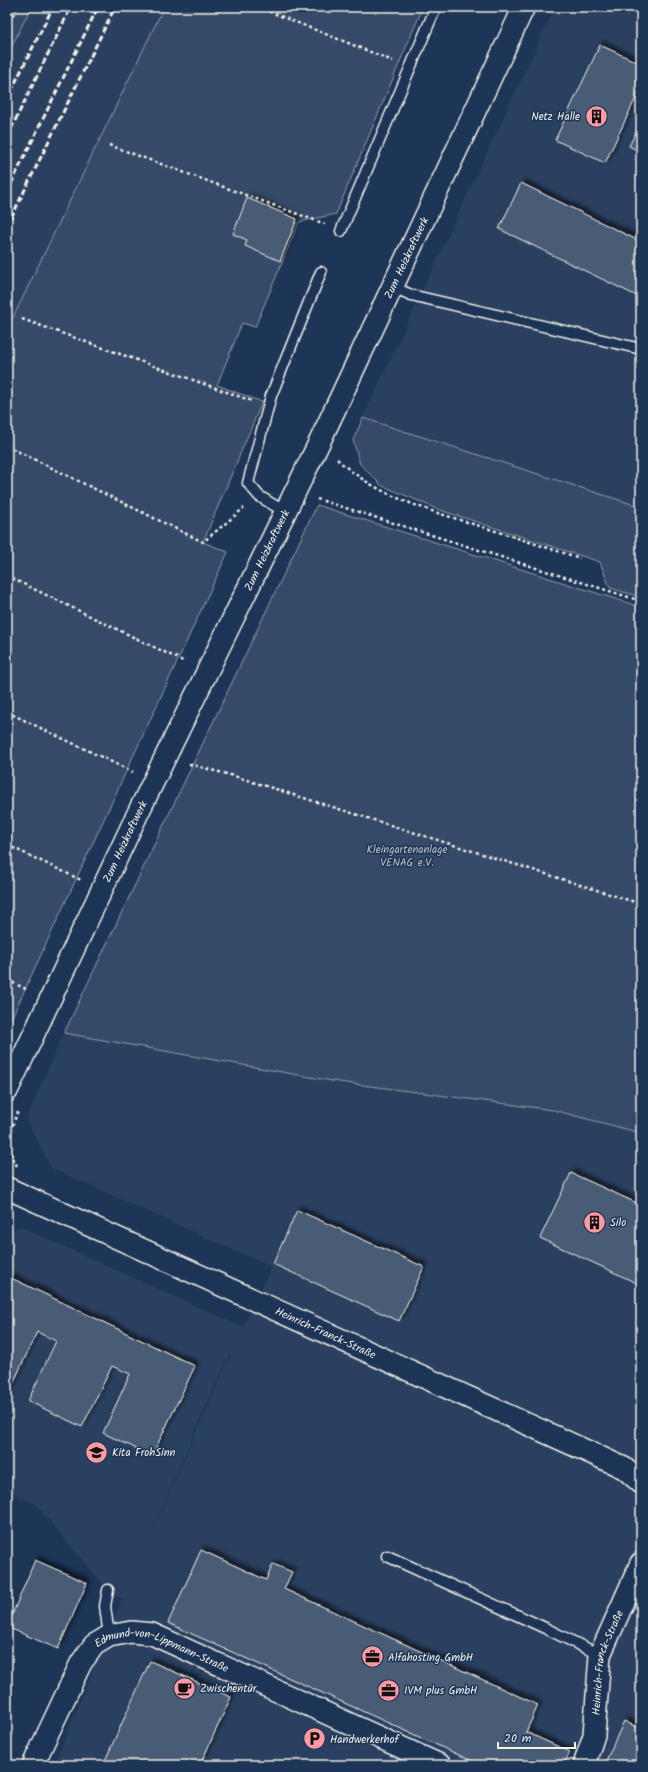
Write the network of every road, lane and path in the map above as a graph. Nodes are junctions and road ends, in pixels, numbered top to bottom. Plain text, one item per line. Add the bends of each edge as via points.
1 (17, 7) edge
2 (258, 7) edge
3 (436, 7) edge
4 (524, 7) edge
5 (7, 26) edge
6 (410, 68) junction
7 (109, 146) dead end
8 (341, 231) joint
9 (321, 272) dead end
10 (391, 286) junction
11 (22, 319) dead end
12 (641, 349) edge
13 (268, 407) junction
14 (319, 443) junction
15 (7, 446) edge
16 (258, 496) junction
17 (312, 504) dead end
18 (285, 512) junction
19 (580, 558) dead end
20 (7, 576) edge
21 (641, 602) edge
22 (189, 664) dead end
23 (7, 712) edge
24 (167, 754) junction
25 (137, 774) dead end
26 (7, 845) edge
27 (86, 882) dead end
28 (641, 904) edge
29 (7, 980) edge
30 (34, 993) dead end
31 (7, 1091) edge
32 (18, 1110) dead end
33 (14, 1180) edge
34 (641, 1483) edge
35 (387, 1556) dead end
36 (641, 1562) edge
37 (108, 1590) dead end
38 (109, 1636) junction
39 (600, 1655) junction
40 (34, 1765) edge
41 (440, 1765) edge
42 (584, 1765) edge

1 - 5 path
2 - 6 path
3 - 6 lane
4 - 10 street, Zum Heizkraftwerk
6 - 8 lane
7 - 8 path
9 - 13 lane
10 - 12 lane via 411,294
10 - 14 street, Zum Heizkraftwerk
11 - 13 path
13 - 16 lane via 248,483
14 - 18 street, Zum Heizkraftwerk
14 - 19 path via 351,473 405,502
15 - 16 path via 203,542
16 - 18 lane
17 - 21 path via 315,498
18 - 24 street, Zum Heizkraftwerk
20 - 22 path
23 - 25 path
24 - 28 path via 192,765
24 - 31 street, Zum Heizkraftwerk
26 - 27 path
29 - 30 path
32 - 33 path via 11,1131 10,1146
33 - 34 street, Heinrich-Franck-Straße via 624,1468
35 - 39 lane
36 - 39 street, Heinrich-Franck-Straße
37 - 38 lane via 105,1606
38 - 40 street, Edmund-von-Lippmann-Straße via 94,1645 81,1663
38 - 41 street, Edmund-von-Lippmann-Straße via 131,1632 152,1634
39 - 42 street, Heinrich-Franck-Straße via 594,1735

